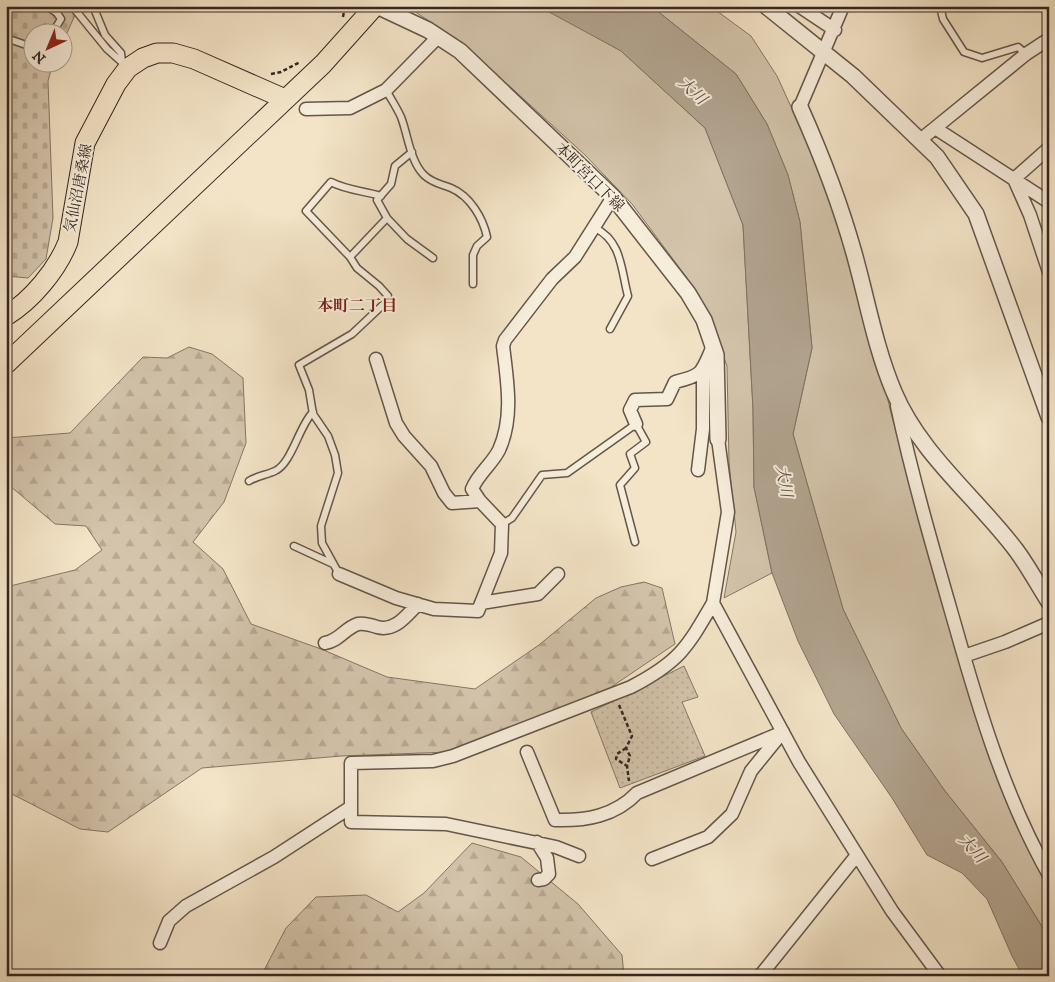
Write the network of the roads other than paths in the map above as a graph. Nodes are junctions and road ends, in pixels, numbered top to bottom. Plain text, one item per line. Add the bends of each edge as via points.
1 (72, 6) edge
2 (93, 6) edge
3 (376, 6) edge
4 (766, 6) edge
5 (799, 6) edge
6 (843, 6) edge
7 (940, 6) edge
8 (50, 7) edge
9 (59, 22) edge
10 (834, 30) junction
11 (438, 37) junction
12 (6, 38) edge
13 (1049, 39) edge
14 (22, 44) edge
15 (825, 52) junction
16 (1026, 54) junction
17 (125, 65) junction
18 (386, 90) junction
19 (285, 98) junction
20 (800, 107) joint
21 (306, 109) dead end
22 (934, 128) junction
23 (920, 140) junction
24 (1049, 148) edge
25 (412, 152) junction
26 (1014, 179) junction
27 (382, 196) junction
28 (613, 197) junction
29 (1049, 202) edge
30 (387, 218) junction
31 (595, 228) junction
32 (350, 257) junction
33 (433, 258) dead end
34 (1049, 272) edge
35 (473, 284) dead end
36 (6, 316) edge
37 (610, 329) dead end
38 (713, 346) junction
39 (376, 359) dead end
40 (6, 364) edge
41 (703, 370) junction
42 (894, 392) junction
43 (313, 412) junction
44 (1049, 417) edge
45 (636, 424) junction
46 (718, 440) joint
47 (698, 470) dead end
48 (249, 481) dead end
49 (480, 501) junction
50 (502, 524) junction
51 (635, 542) dead end
52 (294, 546) dead end
53 (336, 569) junction
54 (558, 574) dead end
55 (713, 602) junction
56 (1049, 602) edge
57 (481, 603) junction
58 (418, 604) junction
59 (1049, 623) edge
60 (325, 643) dead end
61 (964, 656) junction
62 (783, 732) junction
63 (527, 752) dead end
64 (351, 807) junction
65 (537, 842) junction
66 (857, 855) junction
67 (579, 856) dead end
68 (652, 859) dead end
69 (1048, 874) edge
70 (538, 880) dead end
71 (160, 942) dead end
72 (760, 976) edge
73 (940, 976) edge

1 - 17 lane via 107,49
2 - 17 lane via 104,35 122,53
3 - 11 street, 本町宮口下線
3 - 19 main road via 348,38
4 - 15 street
5 - 10 street
6 - 10 street
7 - 16 lane via 943,19 964,52 982,58 1018,47
8 - 9 lane via 61,19
10 - 15 street
11 - 18 street
11 - 28 street, 本町宮口下線 via 460,51
12 - 14 lane
13 - 16 street
15 - 20 street
15 - 23 street
16 - 22 street
17 - 19 main road, 気仙沼唐桑線 via 157,53 173,53 194,58
17 - 36 main road, 気仙沼唐桑線 via 85,143 68,242 63,253 34,292
18 - 21 street via 350,108
18 - 25 lane via 400,116
19 - 40 main road
20 - 42 street via 823,158 845,223
22 - 23 street
22 - 26 street
23 - 44 street via 937,157 976,214
24 - 26 street
25 - 27 lane via 395,166 391,184
25 - 35 lane via 425,176 464,197 476,209 484,225 487,237 473,255
26 - 29 street
26 - 34 street
27 - 30 lane via 377,200
27 - 32 lane via 343,188 331,182 306,210
28 - 31 street
28 - 38 street, 本町宮口下線 via 688,293 704,320
30 - 32 lane
30 - 33 lane via 407,239
31 - 37 lane via 611,238 616,246 628,296
31 - 49 street via 575,257 552,279 504,340 510,400 498,451 472,489
32 - 43 lane via 357,268 388,296 387,301 352,334 299,365
38 - 41 street
38 - 46 street, 本町宮口下線 via 716,355
39 - 49 street via 396,423 431,466 444,493 452,503
41 - 45 street via 697,376 675,382 667,399 635,400 630,410
41 - 47 street via 703,429
42 - 56 street via 915,430 952,479 1016,550
42 - 61 street via 915,488
43 - 48 lane via 276,471
43 - 53 lane via 328,436 338,473 321,526 322,543
45 - 50 lane via 566,473 542,475 512,518
45 - 51 lane via 646,442 630,454 635,468 620,485
46 - 55 street via 728,512
49 - 50 street
50 - 57 street via 501,553
52 - 53 lane
53 - 58 street
54 - 57 street via 538,594
55 - 62 street
55 - 64 street via 692,641 677,658 656,674 614,694 453,756 433,761 351,763
57 - 58 street via 478,611 434,609
58 - 60 street via 395,626 384,629 360,623
59 - 61 street
61 - 69 street via 980,712 1028,839
62 - 63 street via 637,793 624,806 583,821 555,820
62 - 66 street
62 - 68 street via 751,771 732,814 708,837
64 - 65 street via 351,822 446,824
64 - 71 street via 274,857 186,906 169,921
65 - 67 street
65 - 70 street via 550,865 549,874
66 - 72 street
66 - 73 street via 892,911

